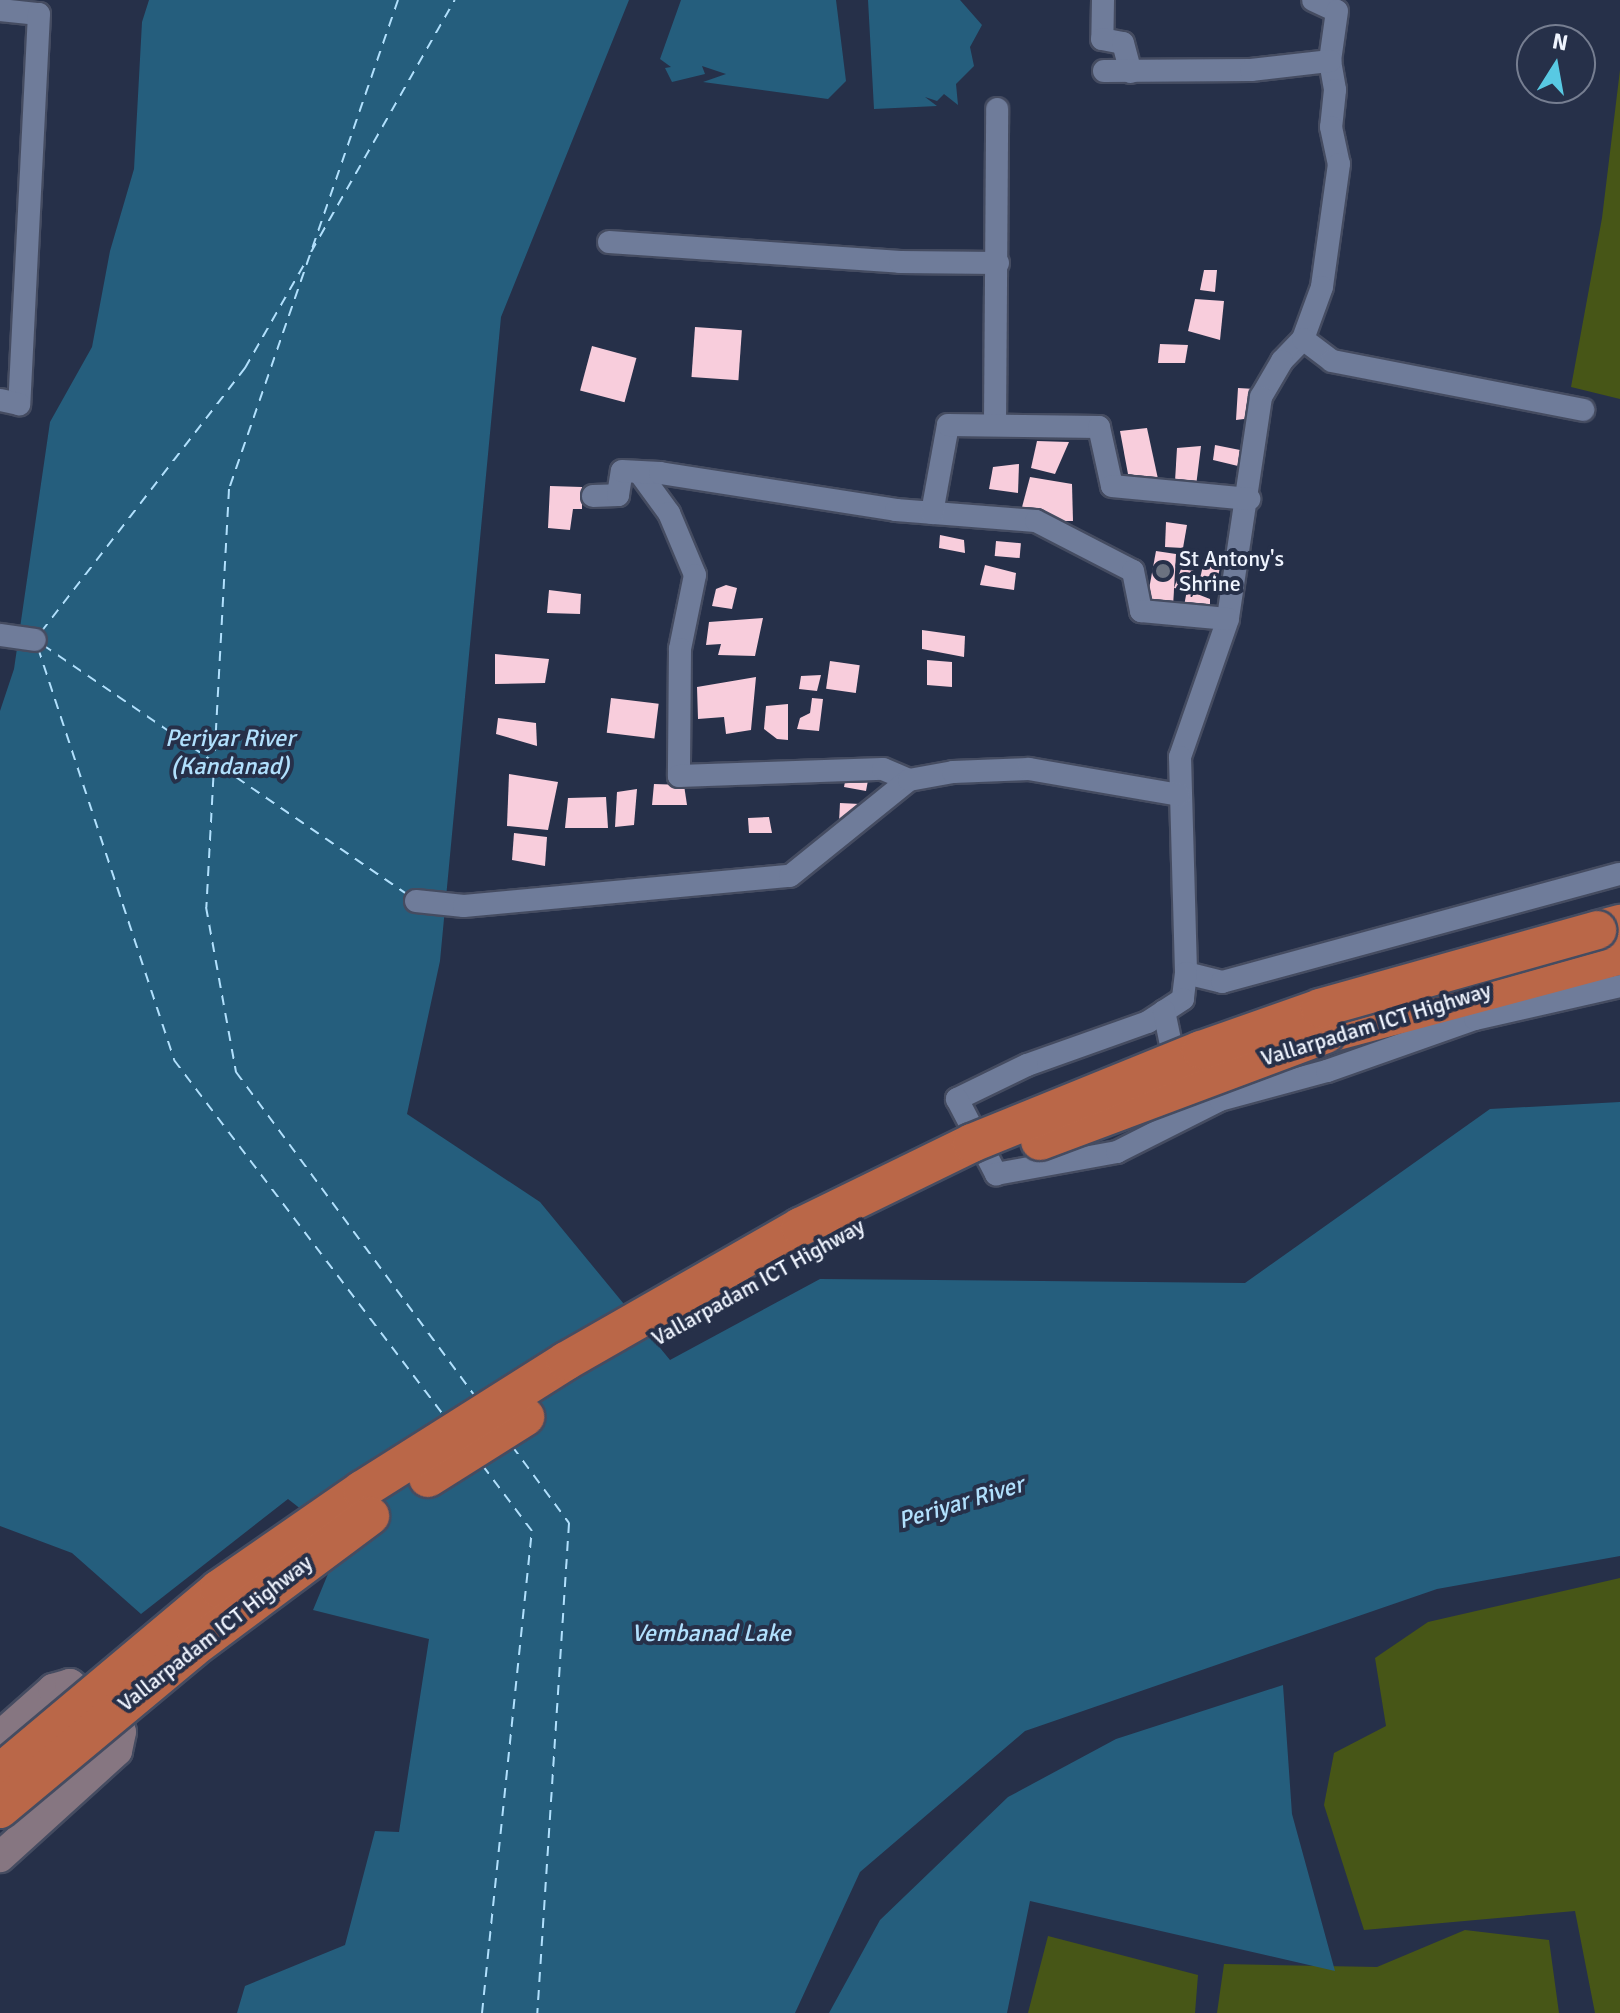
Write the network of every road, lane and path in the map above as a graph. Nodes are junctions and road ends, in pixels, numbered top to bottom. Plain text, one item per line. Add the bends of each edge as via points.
1 (1103, 0) edge
2 (1313, 0) edge
3 (0, 10) edge
4 (1330, 61) junction
5 (1104, 71) dead end
6 (1131, 72) junction
7 (997, 109) dead end
8 (609, 242) dead end
9 (998, 263) junction
10 (1303, 339) junction
11 (0, 400) edge
12 (1583, 410) dead end
13 (995, 425) junction
14 (639, 472) junction
15 (593, 496) dead end
16 (1249, 499) junction
17 (932, 513) junction
18 (1228, 619) junction
19 (0, 635) edge
20 (35, 640) dead end
21 (909, 780) junction
22 (1179, 795) junction
23 (1620, 874) edge
24 (416, 901) dead end
25 (1620, 924) edge
26 (1620, 955) edge
27 (1186, 973) junction
28 (1620, 986) edge
29 (1164, 1011) junction
30 (1186, 1117) junction
31 (0, 1736) edge
32 (0, 1773) edge
33 (0, 1809) edge
34 (0, 1857) edge

1 - 6 street via 1102,39 1123,43
2 - 4 street via 1337,11
3 - 11 street via 39,14 19,404
4 - 6 street via 1251,70
4 - 10 street via 1335,90 1331,127 1339,164 1322,287
5 - 6 street
7 - 9 street
8 - 9 street via 900,262
9 - 13 street
10 - 12 street via 1332,361
10 - 16 street via 1261,397
13 - 16 street via 1099,427 1112,486
13 - 17 street via 948,425
14 - 15 street via 622,471 618,495
14 - 17 street
14 - 21 street via 669,513 695,575 680,649 679,776 883,769
16 - 18 street
17 - 18 street via 1036,521 1133,571 1141,611
18 - 22 street via 1180,757
19 - 20 street
21 - 22 street via 1029,769
21 - 24 street via 790,876 464,906
22 - 27 street
23 - 27 street via 1222,982
25 - 32 highway, Vallarpadam ICT Highway, bridge via 1320,1008 1201,1050 972,1143 800,1227 566,1361 362,1490 219,1589
26 - 33 highway, Vallarpadam ICT Highway, bridge via 1326,1034 1054,1135 896,1205 578,1384 386,1505 204,1639
27 - 29 street via 1183,999
28 - 30 street via 1475,1019 1327,1071 1220,1100
29 - 30 street
29 - 30 street via 957,1099 996,1174 1117,1152
31 - 34 street via 53,1689 70,1684 109,1714 121,1732 117,1751

